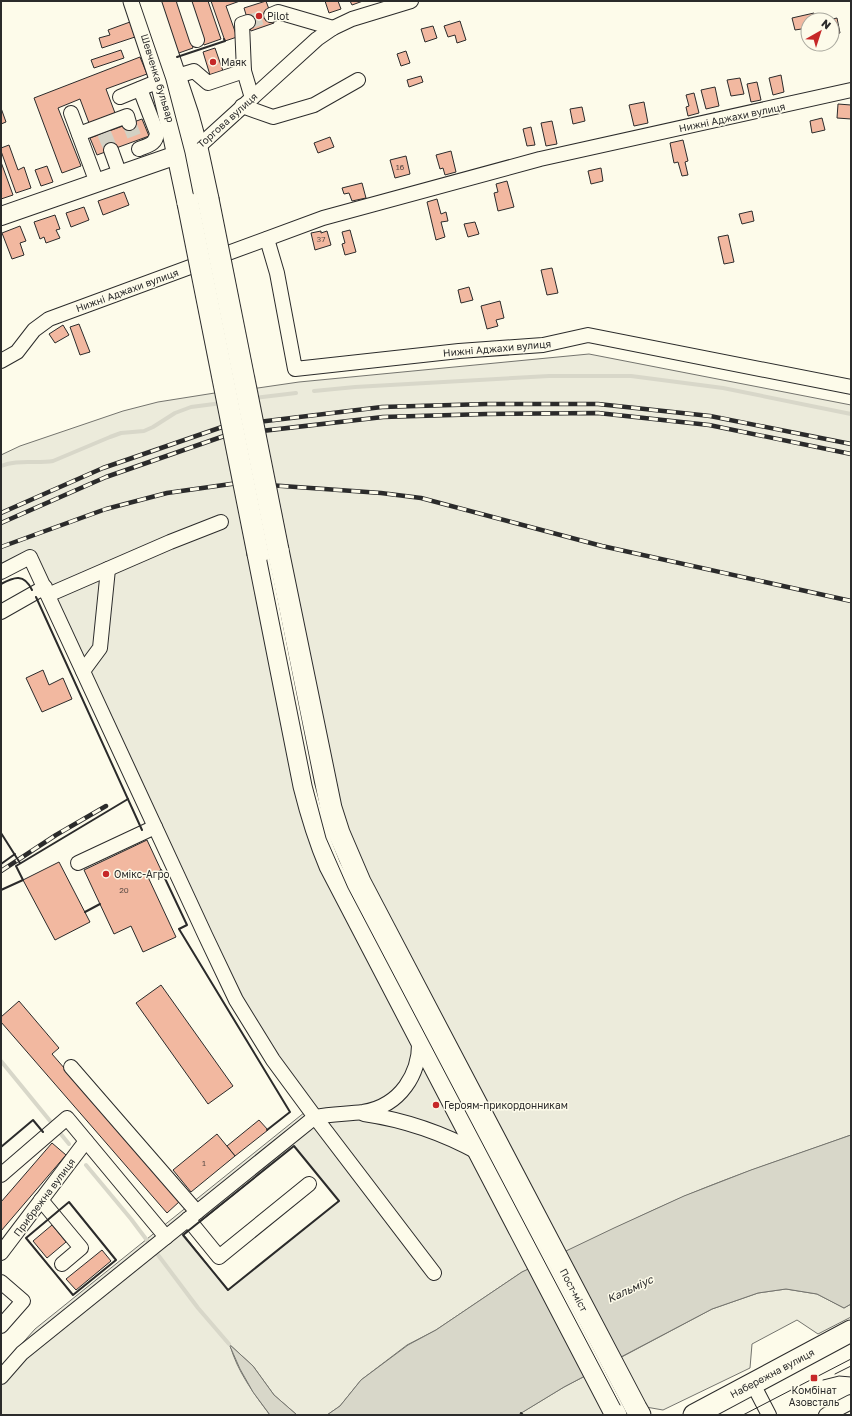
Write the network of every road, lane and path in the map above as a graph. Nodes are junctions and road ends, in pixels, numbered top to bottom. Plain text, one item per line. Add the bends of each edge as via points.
1 (134, 1) edge
2 (150, 1) edge
3 (184, 1) edge
4 (411, 1) edge
5 (271, 15) tunnel mouth
6 (248, 22) dead end
7 (333, 28) junction
8 (197, 40) dead end
9 (244, 72) junction
10 (180, 73) junction
11 (358, 80) dead end
12 (140, 90) junction
13 (851, 90) edge
14 (120, 97) dead end
15 (247, 102) junction
16 (71, 114) dead end
17 (129, 123) dead end
18 (79, 134) junction
19 (197, 148) junction
20 (111, 150) tunnel mouth
21 (178, 155) junction
22 (146, 166) junction
23 (120, 175) junction
24 (97, 183) junction
25 (1, 216) edge
26 (267, 240) junction
27 (1, 361) edge
28 (851, 387) edge
29 (221, 522) dead end
30 (108, 569) junction
31 (1, 572) edge
32 (46, 591) junction
33 (1, 612) edge
34 (83, 670) junction
35 (155, 827) junction
36 (78, 863) dead end
37 (419, 1038) junction
38 (71, 1067) dead end
39 (353, 1112) junction
40 (314, 1117) junction
41 (86, 1141) junction
42 (479, 1153) junction
43 (1, 1174) edge
44 (309, 1184) dead end
45 (508, 1185) junction
46 (41, 1200) junction
47 (193, 1215) junction
48 (163, 1239) junction
49 (1, 1253) edge
50 (62, 1264) dead end
51 (434, 1273) dead end
52 (1, 1282) edge
53 (1, 1326) edge
54 (851, 1332) edge
55 (1, 1377) edge
56 (753, 1384) junction
57 (851, 1402) edge
58 (636, 1407) edge
59 (615, 1412) edge
60 (694, 1415) edge
61 (769, 1415) edge
62 (826, 1415) edge

1 - 10 highway, Шевченка бульвар
2 - 10 highway, Шевченка бульвар
3 - 8 street
4 - 7 street, Торгова вулиця via 352,19
5 - 7 street via 278,12
6 - 9 street via 242,24
7 - 15 street, Торгова вулиця via 317,39
9 - 10 street via 208,83
9 - 15 street
10 - 12 street
10 - 19 highway, Шевченка бульвар
10 - 21 highway, Шевченка бульвар
11 - 15 street via 314,105 273,117
12 - 14 street
12 - 22 street via 157,133 152,144 138,145
13 - 26 street, Нижні Аджахи вулиця via 540,159 323,218
15 - 19 street, Торгова вулиця
16 - 18 street
17 - 18 street via 127,116 103,129
18 - 24 street
19 - 21 main road, Торгова вулиця
19 - 45 highway, Шевченка бульвар, bridge via 331,808 357,876
20 - 23 street
21 - 22 main road, Торгова вулиця
21 - 37 highway, Шевченка бульвар, bridge via 311,813 330,866
22 - 23 main road, Торгова вулиця
23 - 24 main road, Торгова вулиця
24 - 25 main road, Торгова вулиця
26 - 27 street, Нижні Аджахи вулиця via 49,319 34,330 17,352
26 - 28 street, Нижні Аджахи вулиця via 278,273 295,369 459,351 543,345 588,334
29 - 30 street
30 - 32 street
30 - 34 street via 100,648
31 - 32 street via 30,557
32 - 33 street
32 - 34 street
34 - 35 street
35 - 36 street
35 - 40 street via 236,1000 273,1060
37 - 39 street via 416,1068 403,1090 383,1106 364,1112
37 - 42 highway, Шевченка бульвар
38 - 47 street
39 - 40 street
39 - 42 street via 421,1127
40 - 47 street
40 - 51 street
41 - 43 street via 67,1118
41 - 46 street, Прибрежна вулиця
41 - 48 street
42 - 45 highway, Шевченка бульвар
44 - 47 street via 219,1257
45 - 58 highway, Пост-міст
45 - 59 highway, Пост-міст
46 - 49 street, Прибрежна вулиця
46 - 50 street via 81,1248
47 - 48 street
48 - 55 street via 22,1353
52 - 53 street via 23,1301
54 - 56 highway, Набережна вулиця
56 - 60 highway, Набережна вулиця
56 - 61 street
57 - 62 street

